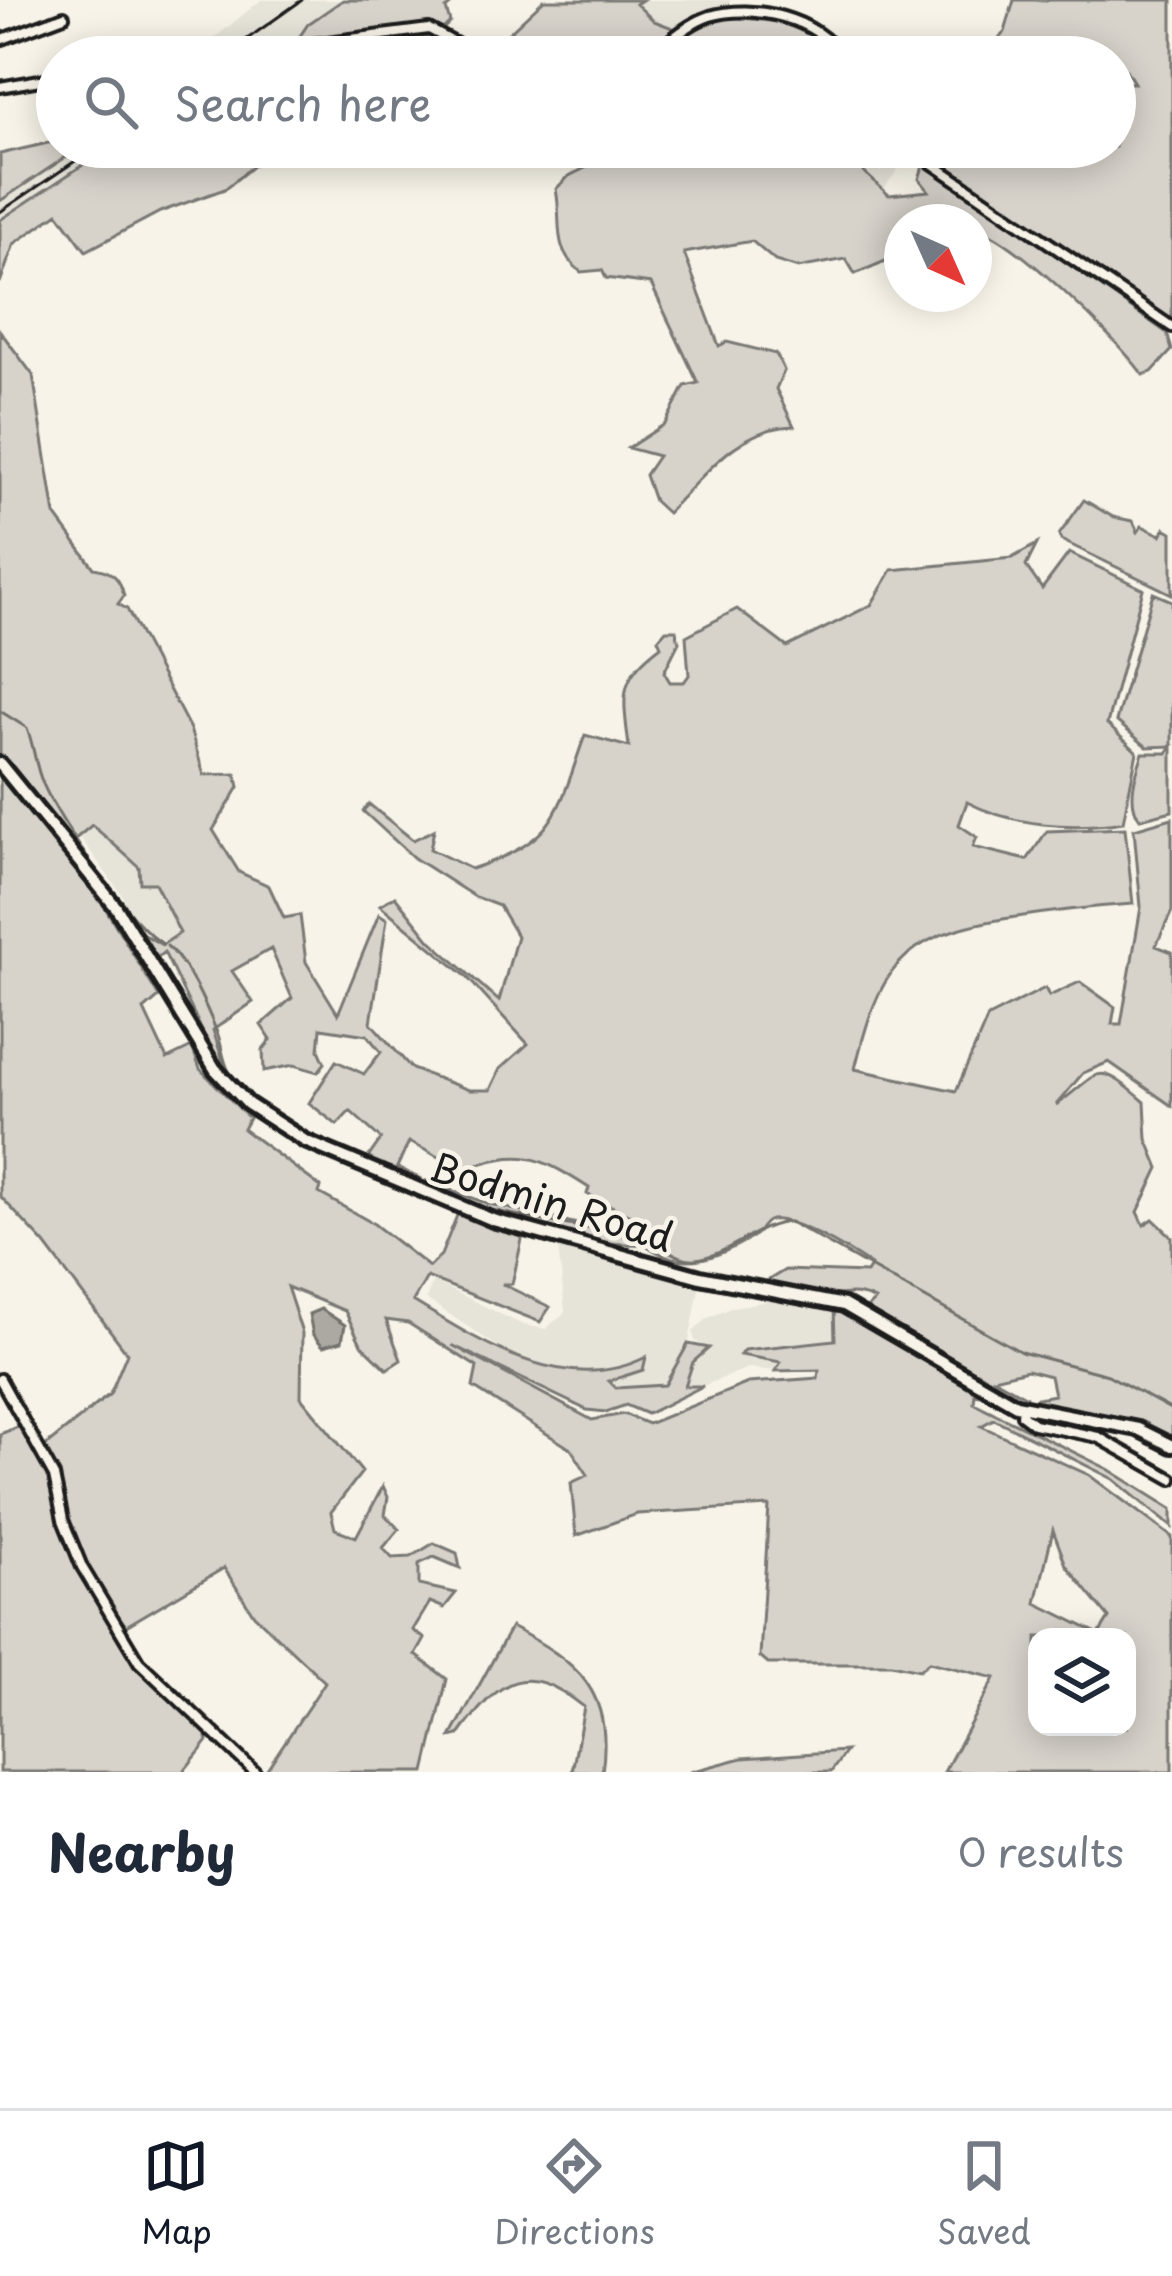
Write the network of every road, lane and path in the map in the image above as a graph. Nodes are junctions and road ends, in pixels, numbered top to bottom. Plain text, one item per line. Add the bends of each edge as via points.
1 (64, 16) dead end
2 (370, 36) edge
3 (444, 36) edge
4 (674, 36) edge
5 (820, 36) edge
6 (0, 40) edge
7 (36, 81) edge
8 (0, 87) edge
9 (939, 168) edge
10 (1172, 327) edge
11 (0, 764) edge
12 (0, 1379) edge
13 (1023, 1408) junction
14 (1172, 1446) edge
15 (1172, 1479) edge
16 (255, 1772) edge

1 - 6 street
2 - 3 street via 429,28
4 - 5 street via 728,13 808,24
7 - 8 street
9 - 10 street
11 - 13 main road, Bodmin Road via 116,907 214,1069 272,1121 493,1220 700,1277 844,1305
12 - 16 street via 54,1476 82,1567 140,1662
13 - 14 main road, Bodmin Road via 1138,1430
13 - 15 street via 1034,1424 1087,1433

